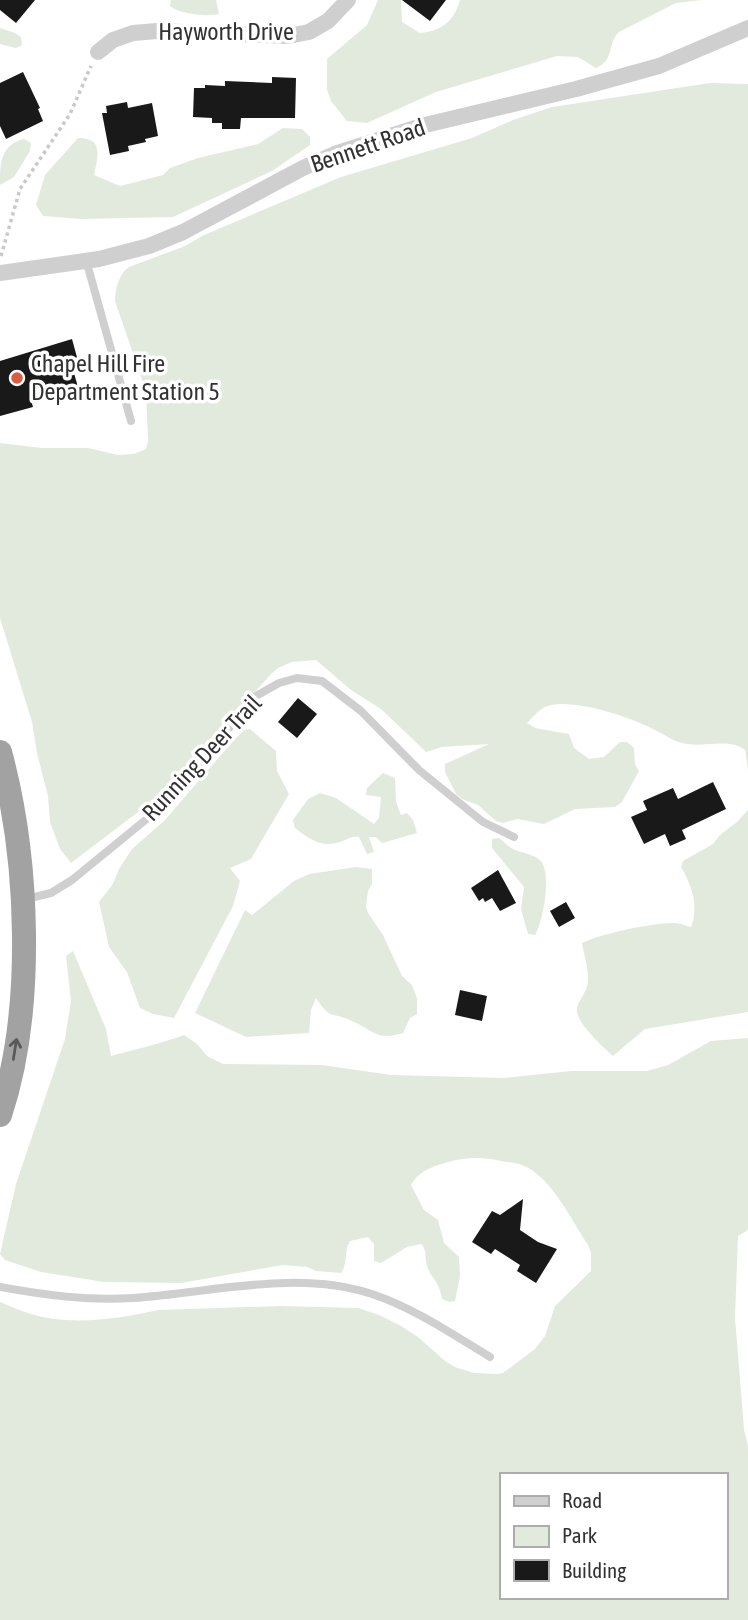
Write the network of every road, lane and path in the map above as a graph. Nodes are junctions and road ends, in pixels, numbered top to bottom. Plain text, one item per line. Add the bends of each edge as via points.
1 (348, 0) edge
2 (746, 28) edge
3 (97, 52) joint
4 (0, 258) edge
5 (86, 260) junction
6 (0, 273) edge
7 (131, 421) dead end
8 (0, 752) edge
9 (513, 837) dead end
10 (23, 900) junction
11 (0, 1115) edge
12 (0, 1287) edge
13 (490, 1357) dead end

1 - 3 street, Hayworth Drive via 328,21 309,32 288,36 133,33
2 - 5 street, Bennett Road via 659,66 350,148 183,232 149,246
3 - 4 path via 70,114 20,189
5 - 6 street, Bennett Road
5 - 7 lane
8 - 10 highway
9 - 10 lane, Running Deer Trail via 461,805 419,770 361,710 322,681 297,678 257,696 165,804 72,880 51,893
11 -> 10 highway via 24,1000
12 - 13 lane via 83,1298 131,1298 321,1284 372,1294 427,1319

